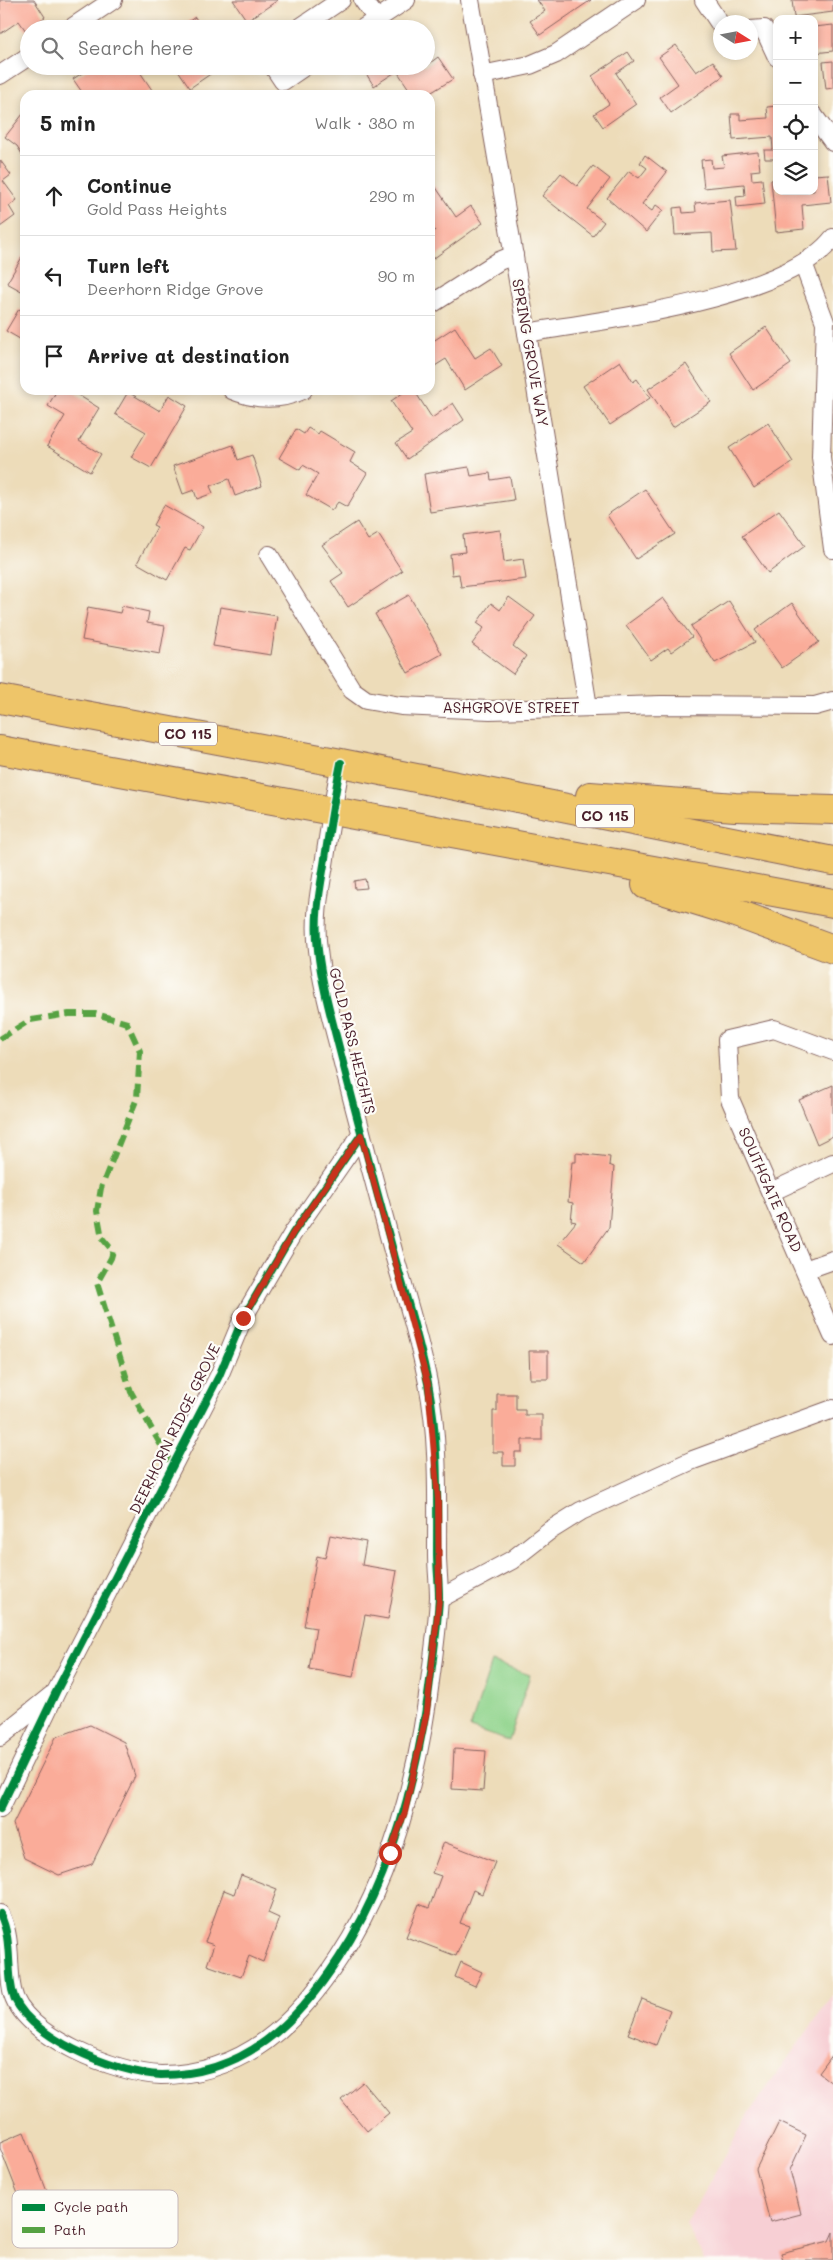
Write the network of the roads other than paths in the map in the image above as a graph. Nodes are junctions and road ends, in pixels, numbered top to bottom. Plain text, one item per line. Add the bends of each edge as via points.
1 (113, 0) edge
2 (341, 0) edge
3 (363, 0) edge
4 (406, 0) edge
5 (470, 0) edge
6 (636, 0) edge
7 (704, 0) edge
8 (714, 15) edge
9 (377, 19) joint
10 (83, 20) edge
11 (311, 20) edge
12 (758, 29) edge
13 (773, 48) edge
14 (20, 62) edge
15 (0, 75) edge
16 (279, 75) edge
17 (292, 75) edge
18 (482, 75) junction
19 (818, 121) edge
20 (833, 142) edge
21 (833, 238) edge
22 (514, 255) junction
23 (803, 263) junction
24 (435, 302) edge
25 (527, 333) junction
26 (249, 395) edge
27 (290, 395) edge
28 (833, 550) edge
29 (269, 555) dead end
30 (0, 699) edge
31 (833, 701) edge
32 (588, 707) junction
33 (0, 750) edge
34 (340, 763) junction
35 (377, 770) junction
36 (833, 810) edge
37 (331, 812) junction
38 (493, 841) junction
39 (833, 861) edge
40 (833, 903) edge
41 (833, 949) edge
42 (833, 1051) edge
43 (361, 1135) junction
44 (833, 1163) edge
45 (771, 1192) junction
46 (833, 1260) edge
47 (805, 1270) junction
48 (833, 1336) edge
49 (833, 1409) edge
50 (439, 1599) junction
51 (56, 1692) junction
52 (0, 1737) edge
53 (0, 1809) edge
54 (0, 1914) edge

1 - 10 street
2 - 11 street
3 - 9 street
4 - 9 street
5 - 18 street, SPRING GROVE WAY
6 - 18 street via 556,54 530,65
7 - 8 street
12 - 13 street via 764,29
14 - 15 street
16 - 17 street via 283,81
18 - 22 street, SPRING GROVE WAY
19 - 20 street
21 - 23 street
22 - 24 street via 498,261
22 - 25 street, SPRING GROVE WAY
23 - 25 street via 748,286 694,303
23 - 28 street via 825,322 821,457
25 - 32 street, SPRING GROVE WAY
26 - 27 street via 263,399
29 - 32 street, ASHGROVE STREET via 358,696 374,702 411,707 490,710
30 - 34 highway, CO 115
31 - 32 street, ASHGROVE STREET via 815,706
33 - 37 highway
34 - 35 highway, CO 115
34 - 37 street, GOLD PASS HEIGHTS
35 - 36 highway via 623,800
35 - 39 highway, CO 115
37 - 38 highway
37 - 43 street, GOLD PASS HEIGHTS via 316,905 318,952
38 - 40 highway
38 - 41 highway via 674,893
42 - 45 street, SOUTHGATE ROAD via 774,1029 727,1040 730,1099
43 - 50 street, GOLD PASS HEIGHTS via 428,1384 438,1500
43 - 51 street, DEERHORN RIDGE GROVE via 293,1233 243,1318 220,1376
44 - 45 street
45 - 47 street, SOUTHGATE ROAD
46 - 47 street
47 - 48 street, SOUTHGATE ROAD
49 - 50 street via 693,1460 581,1511 512,1560
50 - 54 street, GOLD PASS HEIGHTS via 427,1711 405,1812 350,1941 317,1992 282,2030 255,2048 194,2073 158,2075 126,2070 97,2059 31,2024 19,2008 12,1993 7,1927
51 - 52 street, DEERHORN RIDGE GROVE
51 - 53 street

